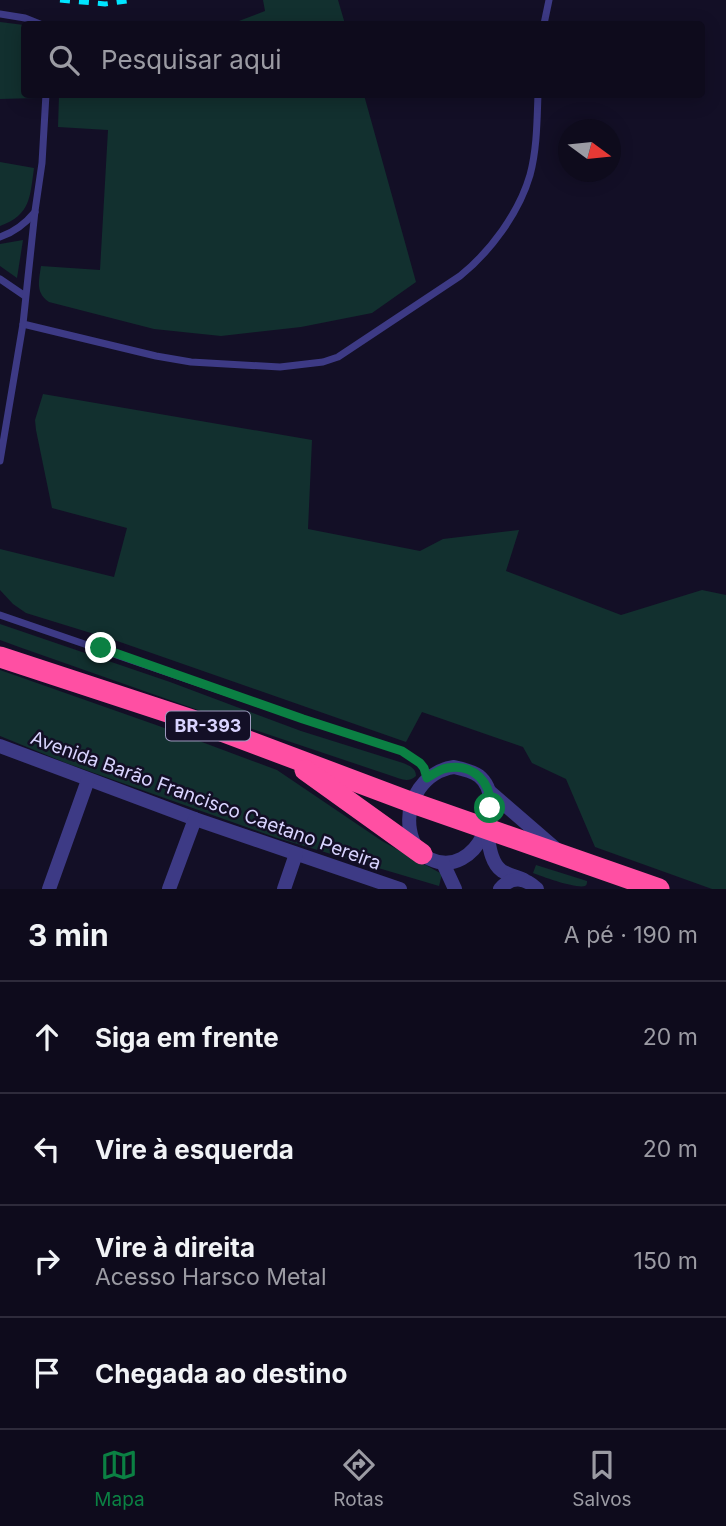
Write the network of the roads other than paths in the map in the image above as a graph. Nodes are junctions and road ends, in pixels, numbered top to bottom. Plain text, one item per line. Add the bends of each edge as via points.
1 (549, 0) edge
2 (0, 14) edge
3 (32, 21) edge
4 (545, 21) edge
5 (46, 98) edge
6 (538, 98) edge
7 (35, 211) junction
8 (0, 237) edge
9 (0, 279) edge
10 (25, 296) junction
11 (23, 324) junction
12 (0, 461) edge
13 (0, 615) edge
14 (0, 657) edge
15 (0, 746) edge
16 (284, 755) junction
17 (427, 778) junction
18 (88, 780) junction
19 (489, 792) junction
20 (413, 803) junction
21 (195, 819) junction
22 (486, 828) junction
23 (296, 854) junction
24 (422, 854) junction
25 (565, 857) junction
26 (443, 863) junction
27 (531, 884) edge
28 (647, 888) edge
29 (49, 889) edge
30 (169, 889) edge
31 (284, 889) edge
32 (400, 889) edge
33 (455, 889) edge
34 (500, 889) edge
35 (550, 889) edge

1 - 4 lane
2 - 3 lane
5 - 7 lane
6 - 11 lane via 529,177 493,243 444,288 338,357 280,367 191,362
7 - 8 lane via 22,226
7 - 10 lane
9 - 10 lane
10 - 11 lane
11 - 12 lane
13 - 17 lane via 402,751 420,763
14 - 16 highway, BR-393
15 - 18 street, Avenida Barão Francisco Caetano Pereira
16 - 20 highway, BR-393
16 - 24 highway
17 - 19 street via 444,768 464,769 480,777
17 - 20 street
18 - 21 street, Avenida Barão Francisco Caetano Pereira
18 - 29 street
19 - 22 street
19 - 25 street
20 - 22 highway, BR-393
20 - 24 street via 409,827
21 - 23 street, Avenida Barão Francisco Caetano Pereira
21 - 30 street
22 - 25 highway, BR-393
22 - 26 street via 471,853
22 - 27 street via 498,867
23 - 31 street
23 - 32 street, Avenida Barão Francisco Caetano Pereira
24 - 26 street
25 - 28 highway, BR-393
26 - 33 street
27 - 34 street via 517,879
27 - 35 street

